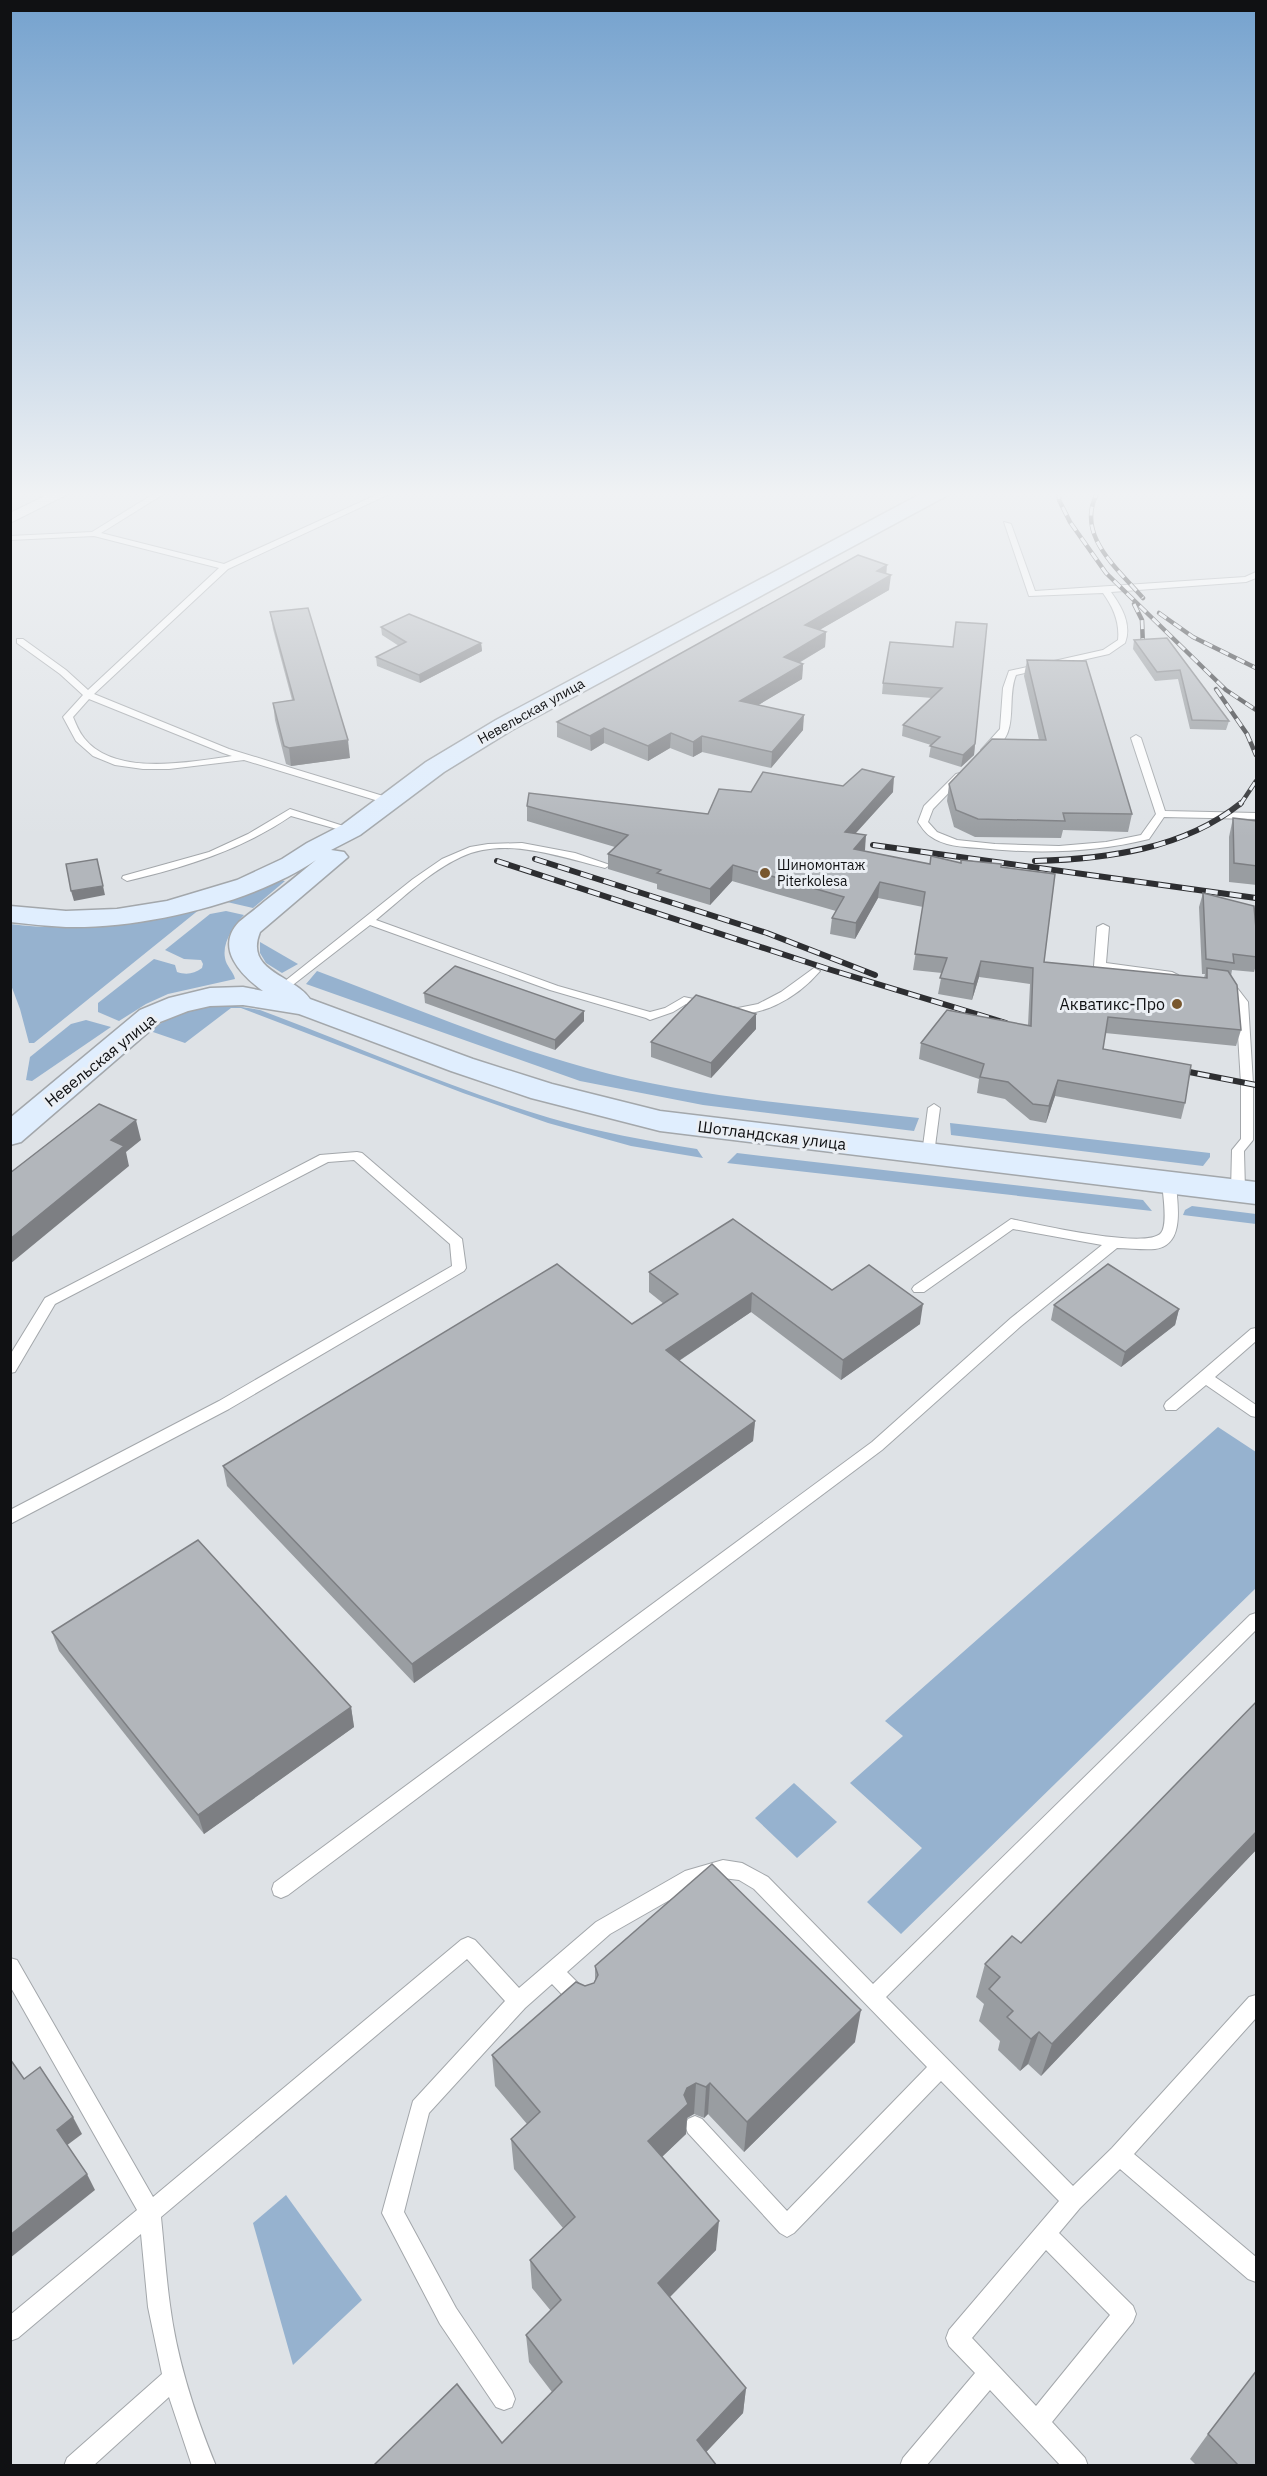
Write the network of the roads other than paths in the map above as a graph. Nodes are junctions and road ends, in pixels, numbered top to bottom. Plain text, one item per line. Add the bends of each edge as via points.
1 (184, 606) edge
2 (727, 606) edge
3 (1116, 606) edge
4 (20, 641) dead end
5 (89, 695) junction
6 (1136, 738) dead end
7 (243, 757) junction
8 (974, 760) edge
9 (967, 768) edge
10 (389, 801) junction
11 (1161, 814) junction
12 (1257, 816) edge
13 (351, 830) junction
14 (605, 865) dead end
15 (127, 878) dead end
16 (10, 914) edge
17 (369, 921) junction
18 (1103, 927) dead end
19 (814, 971) dead end
20 (1182, 976) edge
21 (1218, 981) edge
22 (292, 997) junction
23 (934, 1108) dead end
24 (10, 1135) edge
25 (928, 1154) junction
26 (1169, 1183) junction
27 (1247, 1192) edge
28 (1114, 1243) junction
29 (919, 1289) dead end
30 (1257, 1333) edge
31 (10, 1368) edge
32 (1205, 1377) junction
33 (1171, 1406) dead end
34 (1257, 1412) edge
35 (10, 1518) edge
36 (1257, 1620) edge
37 (281, 1889) dead end
38 (10, 1967) edge
39 (553, 1971) junction
40 (873, 1997) junction
41 (518, 2001) junction
42 (1257, 2004) edge
43 (587, 2006) edge
44 (942, 2067) junction
45 (695, 2126) edge
46 (1119, 2155) junction
47 (1073, 2201) junction
48 (150, 2214) junction
49 (1046, 2235) junction
50 (1257, 2271) edge
51 (10, 2330) edge
52 (990, 2373) junction
53 (174, 2378) junction
54 (504, 2399) dead end
55 (1037, 2424) junction
56 (75, 2466) edge
57 (205, 2466) edge
58 (911, 2466) edge
59 (1077, 2466) edge

1 - 5 lane
2 - 10 street, Невельская улица via 504,725 435,767
3 - 8 lane via 1124,629 1122,641 1106,652 1012,674 1008,682 1006,726 1000,737
4 - 5 lane
5 - 7 lane
5 - 7 lane via 68,717 73,734 95,755 129,766 190,765
6 - 11 lane
7 - 10 lane
9 - 11 lane via 928,808 923,822 933,834 955,843 1059,849 1106,845 1145,837
10 - 13 street, Невельская улица
11 - 12 lane
13 - 15 lane via 290,812 267,829 216,854
13 - 16 street, Невельская улица via 264,878 170,908 117,917 66,919
13 - 22 street via 338,855 248,929 242,944 249,965
14 - 17 lane via 542,847 510,845 467,850 423,878
17 - 19 lane via 554,988 650,1017 684,1000 736,1012 771,1003
17 - 22 lane
18 - 20 lane via 1100,966
21 - 27 lane via 1229,982 1242,1002 1247,1140 1238,1150
22 - 24 street, Невельская улица via 210,996 150,1016
22 - 25 street, Шотландская улица via 462,1065 542,1091 660,1121
23 - 25 lane
25 - 26 street, Шотландская улица
26 - 27 street, Шотландская улица
26 - 28 lane via 1168,1235 1156,1244
28 - 29 lane via 1011,1224
28 - 37 lane via 1016,1322 877,1446
30 - 32 lane
31 - 35 lane via 50,1301 325,1158 357,1156 457,1242 459,1268 224,1405
32 - 33 lane
32 - 34 lane
36 - 40 lane
38 - 48 lane
39 - 40 lane via 603,1928 692,1877 723,1869 742,1872 760,1883
39 - 41 lane
39 - 43 lane
40 - 44 lane
41 - 48 lane via 468,1946
41 - 54 lane via 420,2108 393,2212 448,2316
42 - 46 lane
44 - 45 lane via 787,2226
44 - 47 lane
46 - 47 lane
46 - 50 lane
47 - 49 lane
48 - 51 lane
48 - 53 lane via 159,2307
49 - 52 lane via 957,2338
49 - 55 lane via 1125,2314
52 - 55 lane
52 - 58 lane
53 - 56 lane
53 - 57 lane
55 - 59 lane

